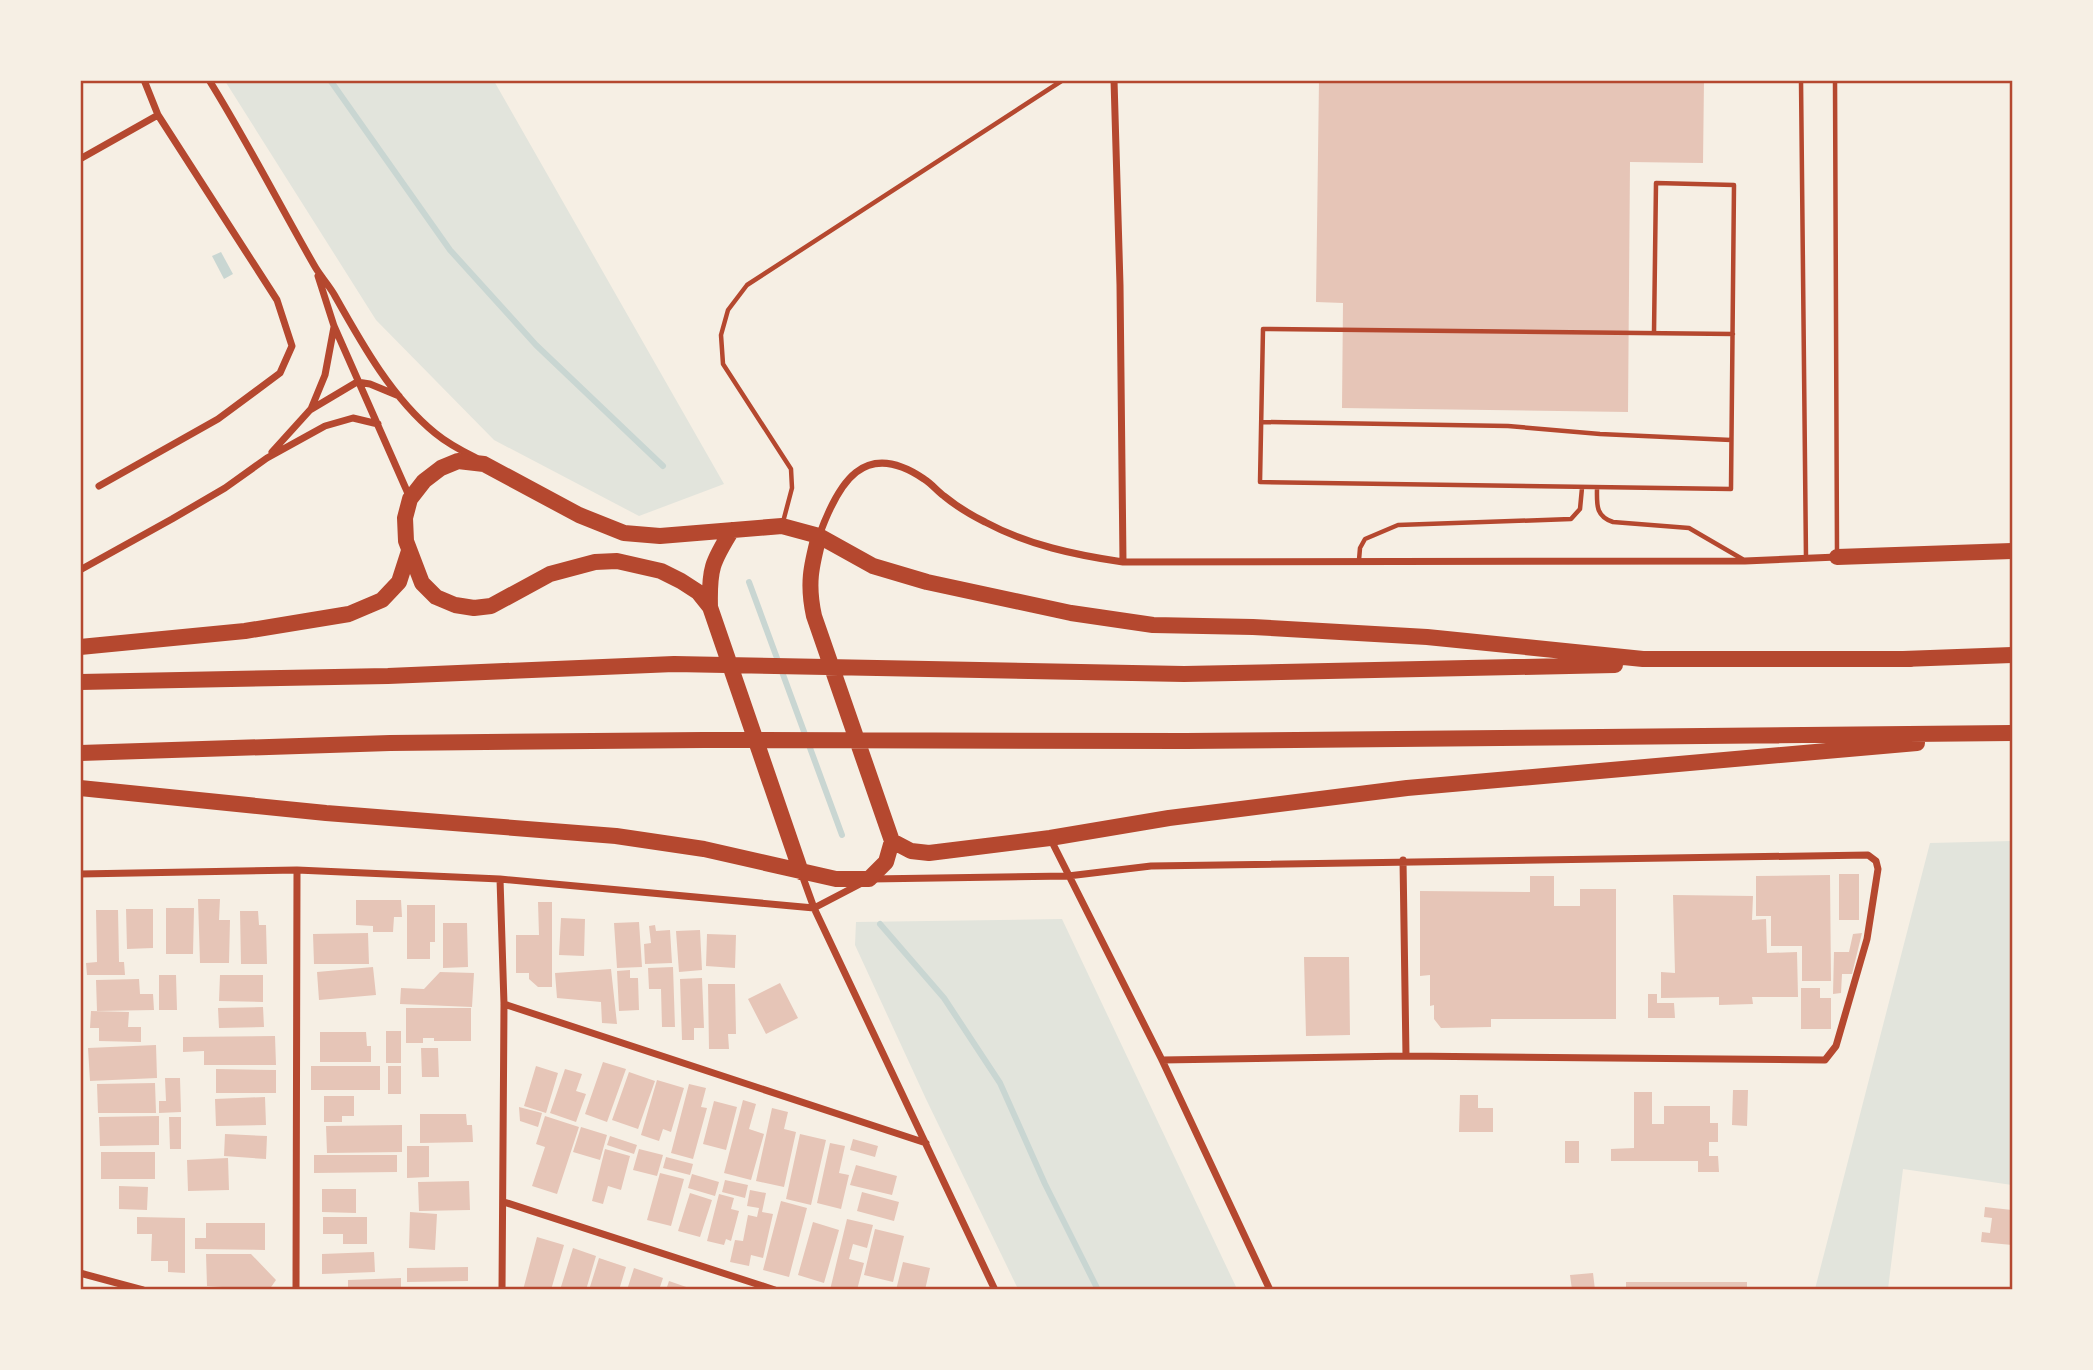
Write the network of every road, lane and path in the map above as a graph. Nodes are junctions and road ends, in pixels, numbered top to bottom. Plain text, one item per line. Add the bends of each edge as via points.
1 (144, 80) edge
2 (209, 80) edge
3 (1063, 80) edge
4 (1114, 80) edge
5 (1801, 80) edge
6 (1835, 80) edge
7 (158, 115) junction
8 (80, 159) edge
9 (316, 269) junction
10 (334, 326) junction
11 (1654, 333) junction
12 (1733, 334) junction
13 (357, 382) junction
14 (400, 397) junction
15 (310, 410) junction
16 (1263, 422) junction
17 (378, 425) junction
18 (1731, 440) junction
19 (267, 458) junction
20 (484, 464) junction
21 (99, 486) dead end
22 (1582, 488) junction
23 (1597, 488) junction
24 (410, 499) junction
25 (782, 526) junction
26 (732, 530) junction
27 (819, 536) junction
28 (409, 551) junction
29 (2012, 551) edge
30 (1838, 557) junction
31 (1806, 559) junction
32 (1359, 560) junction
33 (1745, 561) junction
34 (1123, 562) junction
35 (80, 570) edge
36 (710, 607) junction
37 (80, 646) edge
38 (2012, 655) edge
39 (1912, 659) junction
40 (80, 682) edge
41 (2012, 733) edge
42 (80, 753) edge
43 (80, 788) edge
44 (1049, 838) junction
45 (892, 841) junction
46 (1403, 860) junction
47 (297, 870) junction
48 (801, 872) junction
49 (80, 874) edge
50 (1068, 876) junction
51 (500, 879) junction
52 (869, 879) junction
53 (814, 908) junction
54 (504, 1004) junction
55 (1406, 1056) junction
56 (1162, 1060) junction
57 (926, 1143) junction
58 (504, 1202) junction
59 (80, 1273) edge
60 (143, 1290) edge
61 (296, 1290) edge
62 (502, 1290) edge
63 (775, 1290) edge
64 (995, 1290) edge
65 (1270, 1290) edge

1 - 7 street
2 - 9 street
3 - 25 lane via 747,285 736,297 721,335 723,364 791,469 792,488
4 - 34 street
5 - 31 lane
6 - 30 lane
7 - 8 street
7 - 21 street via 277,300 292,345 280,373 228,412
9 - 10 street
9 - 14 street
10 - 13 street
10 - 15 street via 325,375
11 - 12 lane
11 - 12 lane via 1656,183 1734,185
11 - 16 lane via 1263,329
12 - 18 lane
13 - 14 street
13 - 15 street
13 - 17 street
14 - 20 street via 447,443
15 - 19 street
16 - 18 lane via 1508,426
16 - 22 lane via 1260,482
17 - 19 street via 353,418 326,425
17 - 24 street
18 - 23 lane via 1731,489
19 - 35 street via 225,488
20 - 24 highway via 458,461 441,468
20 - 26 highway via 579,515 624,533 660,536
22 - 23 lane
22 - 32 lane via 1580,509 1571,519 1398,524 1365,539
23 - 33 lane via 1597,509 1604,519 1689,528
24 - 28 highway via 405,518
25 - 26 highway
25 - 27 highway
26 - 36 highway via 714,559
27 - 34 street via 840,488 856,471 878,462 899,465 974,516 1012,535 1066,554
27 - 39 highway via 873,566 927,582 1071,613 1153,625 1427,637 1643,659
27 - 45 highway via 809,592 814,615
28 - 36 highway via 422,583 436,597 455,605 491,606 550,574 617,561 681,580
28 - 37 highway via 399,582 382,600 349,614 245,631
29 - 30 highway
30 - 31 street
31 - 33 street
32 - 33 street
32 - 34 street
36 - 48 highway
38 - 39 highway
39 - 40 highway via 1184,674 674,664
41 - 42 highway via 704,740
41 - 44 highway via 1407,788
43 - 48 highway via 616,836 704,849
44 - 45 highway via 929,853 911,851
44 - 50 street
45 - 52 highway via 886,862
46 - 50 street via 1151,866
46 - 55 street
46 - 55 street via 1868,855 1878,869 1867,939 1836,1046 1825,1060
47 - 49 street
47 - 51 street
47 - 61 street
48 - 52 highway
48 - 53 street
50 - 52 street
50 - 56 street
51 - 53 street
51 - 54 street
52 - 53 street
53 - 57 street
54 - 57 street
54 - 58 street
55 - 56 street
56 - 65 street
57 - 64 street
58 - 62 street
58 - 63 street
59 - 60 street

